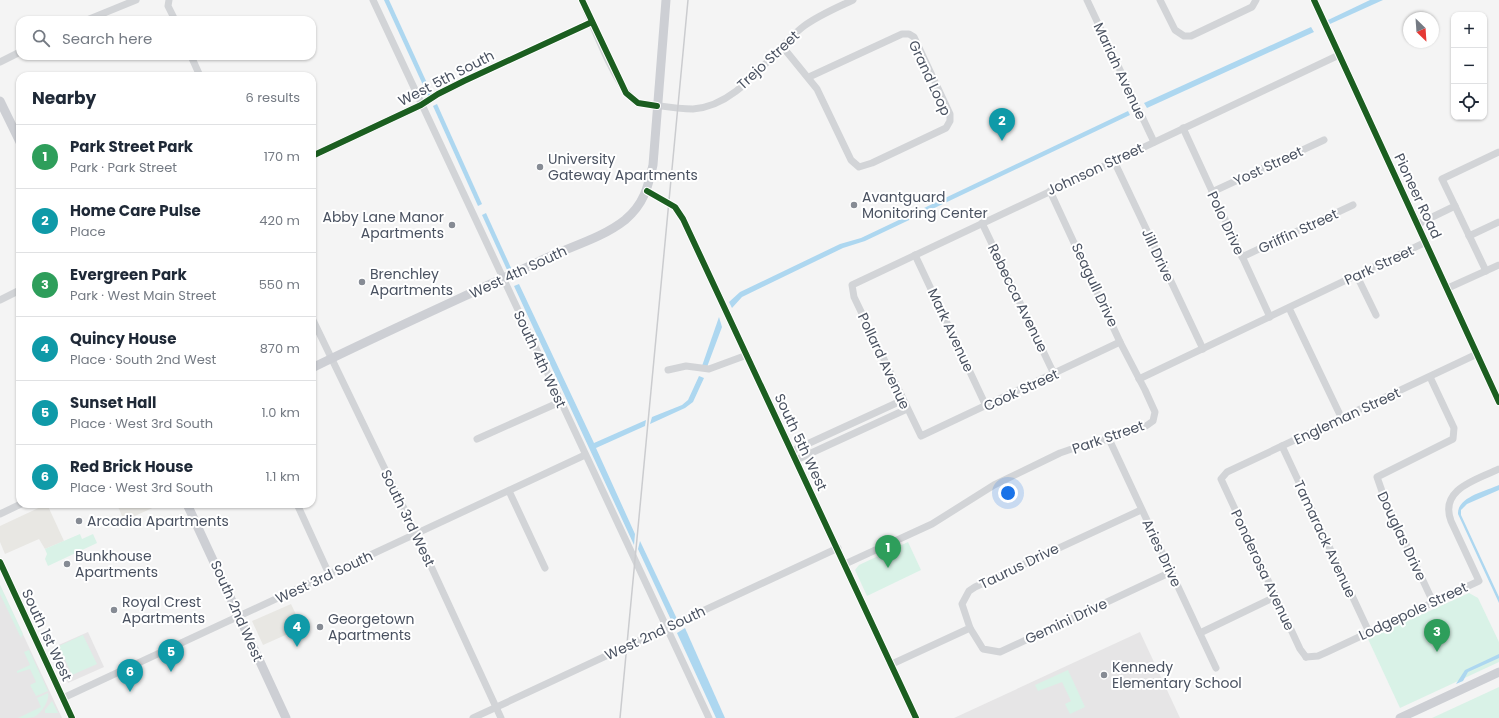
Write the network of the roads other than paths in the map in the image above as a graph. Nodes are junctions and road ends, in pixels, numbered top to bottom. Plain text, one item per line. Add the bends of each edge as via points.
1 (136, 0) edge
2 (169, 0) edge
3 (373, 0) edge
4 (582, 0) edge
5 (666, 0) edge
6 (853, 0) edge
7 (1089, 0) edge
8 (1160, 0) edge
9 (1256, 0) edge
10 (1314, 0) edge
11 (97, 16) edge
12 (173, 16) edge
13 (592, 22) junction
14 (782, 46) junction
15 (16, 54) edge
16 (1339, 55) junction
17 (193, 60) edge
18 (0, 62) edge
19 (198, 72) edge
20 (809, 77) junction
21 (0, 101) edge
22 (421, 105) junction
23 (657, 106) junction
24 (1183, 128) junction
25 (16, 134) edge
26 (1324, 140) dead end
27 (1154, 142) junction
28 (1499, 152) edge
29 (316, 154) edge
30 (1114, 160) junction
31 (647, 191) junction
32 (1050, 191) junction
33 (1212, 192) junction
34 (1354, 205) dead end
35 (1455, 206) junction
36 (1499, 222) edge
37 (982, 223) junction
38 (1418, 224) junction
39 (1469, 236) junction
40 (1426, 242) junction
41 (915, 255) junction
42 (1242, 257) junction
43 (1499, 265) edge
44 (1486, 271) junction
45 (1357, 276) junction
46 (503, 280) junction
47 (853, 285) joint
48 (1448, 288) junction
49 (16, 292) edge
50 (0, 300) edge
51 (1289, 308) junction
52 (1376, 315) dead end
53 (1270, 317) junction
54 (316, 327) edge
55 (1120, 342) junction
56 (1203, 349) junction
57 (1477, 354) junction
58 (747, 355) junction
59 (330, 359) junction
60 (316, 366) edge
61 (668, 370) dead end
62 (1054, 374) junction
63 (1430, 377) junction
64 (1139, 379) junction
65 (1497, 392) edge
66 (903, 400) junction
67 (560, 402) junction
68 (1499, 402) edge
69 (986, 406) junction
70 (907, 409) junction
71 (1342, 418) junction
72 (921, 436) joint
73 (477, 439) dead end
74 (1108, 439) junction
75 (1282, 446) junction
76 (792, 451) junction
77 (585, 455) junction
78 (796, 460) junction
79 (1499, 469) edge
80 (1221, 481) joint
81 (509, 490) junction
82 (16, 506) edge
83 (189, 508) edge
84 (299, 508) edge
85 (1141, 510) junction
86 (0, 514) edge
87 (416, 534) junction
88 (838, 548) junction
89 (0, 562) edge
90 (845, 564) junction
91 (545, 568) dead end
92 (1171, 572) junction
93 (330, 574) junction
94 (1275, 597) junction
95 (1433, 602) junction
96 (240, 616) junction
97 (668, 628) junction
98 (970, 628) junction
99 (1369, 632) junction
100 (1200, 633) junction
101 (1305, 661) joint
102 (892, 664) junction
103 (1216, 668) dead end
104 (1499, 672) edge
105 (63, 698) junction
106 (496, 707) junction
107 (72, 718) edge
108 (286, 718) edge
109 (473, 718) edge
110 (502, 718) edge
111 (709, 718) edge
112 (916, 718) edge
113 (1400, 718) edge

1 - 11 street
2 - 12 street via 168,6
3 - 22 street, South 4th West
4 - 13 street
5 - 23 main road, West 4th South
6 - 14 street, Trejo Street via 811,22
7 - 27 street, Mariah Avenue
8 - 9 street via 1175,30 1184,36 1191,36 1252,7
10 - 16 street, Pioneer Road
13 - 22 street, West 5th South via 438,94
13 - 23 street via 626,93 638,103
14 - 20 street, Grand Loop
14 - 23 street, Trejo Street via 751,80 707,106 693,109
15 - 18 street
16 - 24 street, Johnson Street
16 - 38 street, Pioneer Road
17 - 19 street
20 - 20 street, Grand Loop via 850,160 859,167 946,128 950,121 950,114 914,37 909,34 902,34
21 - 25 main road
22 - 29 street, West 5th South
22 - 46 street, South 4th West
23 - 31 main road, West 4th South via 653,165
24 - 27 street, Johnson Street
24 - 33 street, Polo Drive
26 - 33 street, Yost Street
27 - 30 street, Johnson Street
28 - 35 street via 1442,179
30 - 32 street, Johnson Street
30 - 56 street, Jill Drive
31 - 46 main road, West 4th South via 637,208 612,228
31 - 58 street, South 5th West via 675,207 684,219
32 - 37 street, Johnson Street
32 - 55 street, Seagull Drive
33 - 42 street, Polo Drive
34 - 42 street, Griffin Street
35 - 38 street
35 - 39 street
36 - 39 street
37 - 41 street, Johnson Street
37 - 62 street, Rebecca Avenue
38 - 40 street, Pioneer Road
39 - 44 street
40 - 45 street, Park Street
40 - 48 street, Pioneer Road
41 - 47 street, Johnson Street
41 - 69 street, Mark Avenue
42 - 53 street, Polo Drive
43 - 44 street
44 - 48 street
45 - 51 street, Park Street
45 - 52 street
46 - 59 main road, West 4th South
46 - 67 street, South 4th West
47 - 66 street, Pollard Avenue via 854,297
48 - 57 street, Pioneer Road
49 - 50 street
51 - 53 street, Park Street
51 - 71 street
53 - 56 street, Park Street
54 - 59 street, South 3rd West
55 - 62 street, Cook Street
55 - 64 street, Seagull Drive
56 - 64 street, Park Street
57 - 63 street, Engleman Street
57 - 65 street, Pioneer Road
58 - 61 street via 709,369 686,366
58 - 76 street, South 5th West
59 - 60 main road, West 4th South
59 - 87 street, South 3rd West
62 - 69 street, Cook Street
63 - 71 street, Engleman Street
63 - 95 street, Douglas Drive via 1454,428 1452,439 1377,477
64 - 74 street, Park Street via 1155,417 1146,426
65 - 68 street, Pioneer Road
66 - 70 street, Pollard Avenue
66 - 76 street
67 - 73 street
67 - 77 street, South 4th West
69 - 72 street, Cook Street
70 - 72 street, Pollard Avenue
70 - 78 street
71 - 75 street, Engleman Street
74 - 85 street, Aries Drive
74 - 90 street, Park Street via 1060,453 1001,481 932,524
75 - 80 street, Engleman Street via 1227,472
75 - 99 street, Tamarack Avenue
76 - 78 street, South 5th West
77 - 81 street, West 3rd South
77 - 97 street, South 4th West
78 - 88 street, South 5th West
79 - 95 street, Lodgepole Street via 1459,488 1448,503 1447,512 1479,581
80 - 94 street, Ponderosa Avenue
81 - 87 street, West 3rd South
81 - 91 street
82 - 86 street
83 - 96 main road, South 2nd West
84 - 93 street
85 - 92 street, Aries Drive
85 - 98 street, Taurus Drive via 969,591 962,604
87 - 93 street, West 3rd South
87 - 106 street, South 3rd West
88 - 90 street, South 5th West
88 - 97 street, West 2nd South
89 - 105 street, South 1st West
90 - 102 street, South 5th West
92 - 98 street, Gemini Drive via 1002,651 983,649
92 - 100 street, Aries Drive
93 - 96 street, West 3rd South
94 - 100 street
94 - 101 street, Ponderosa Avenue
95 - 99 street, Lodgepole Street
96 - 105 street, West 3rd South
96 - 108 main road, South 2nd West
97 - 106 street, West 2nd South
97 - 111 street, South 4th West
98 - 102 street
99 - 101 street, Lodgepole Street
100 - 103 street, Aries Drive
102 - 112 street, South 5th West
104 - 113 main road
105 - 107 street, South 1st West
106 - 109 street, West 2nd South
106 - 110 street, South 3rd West

